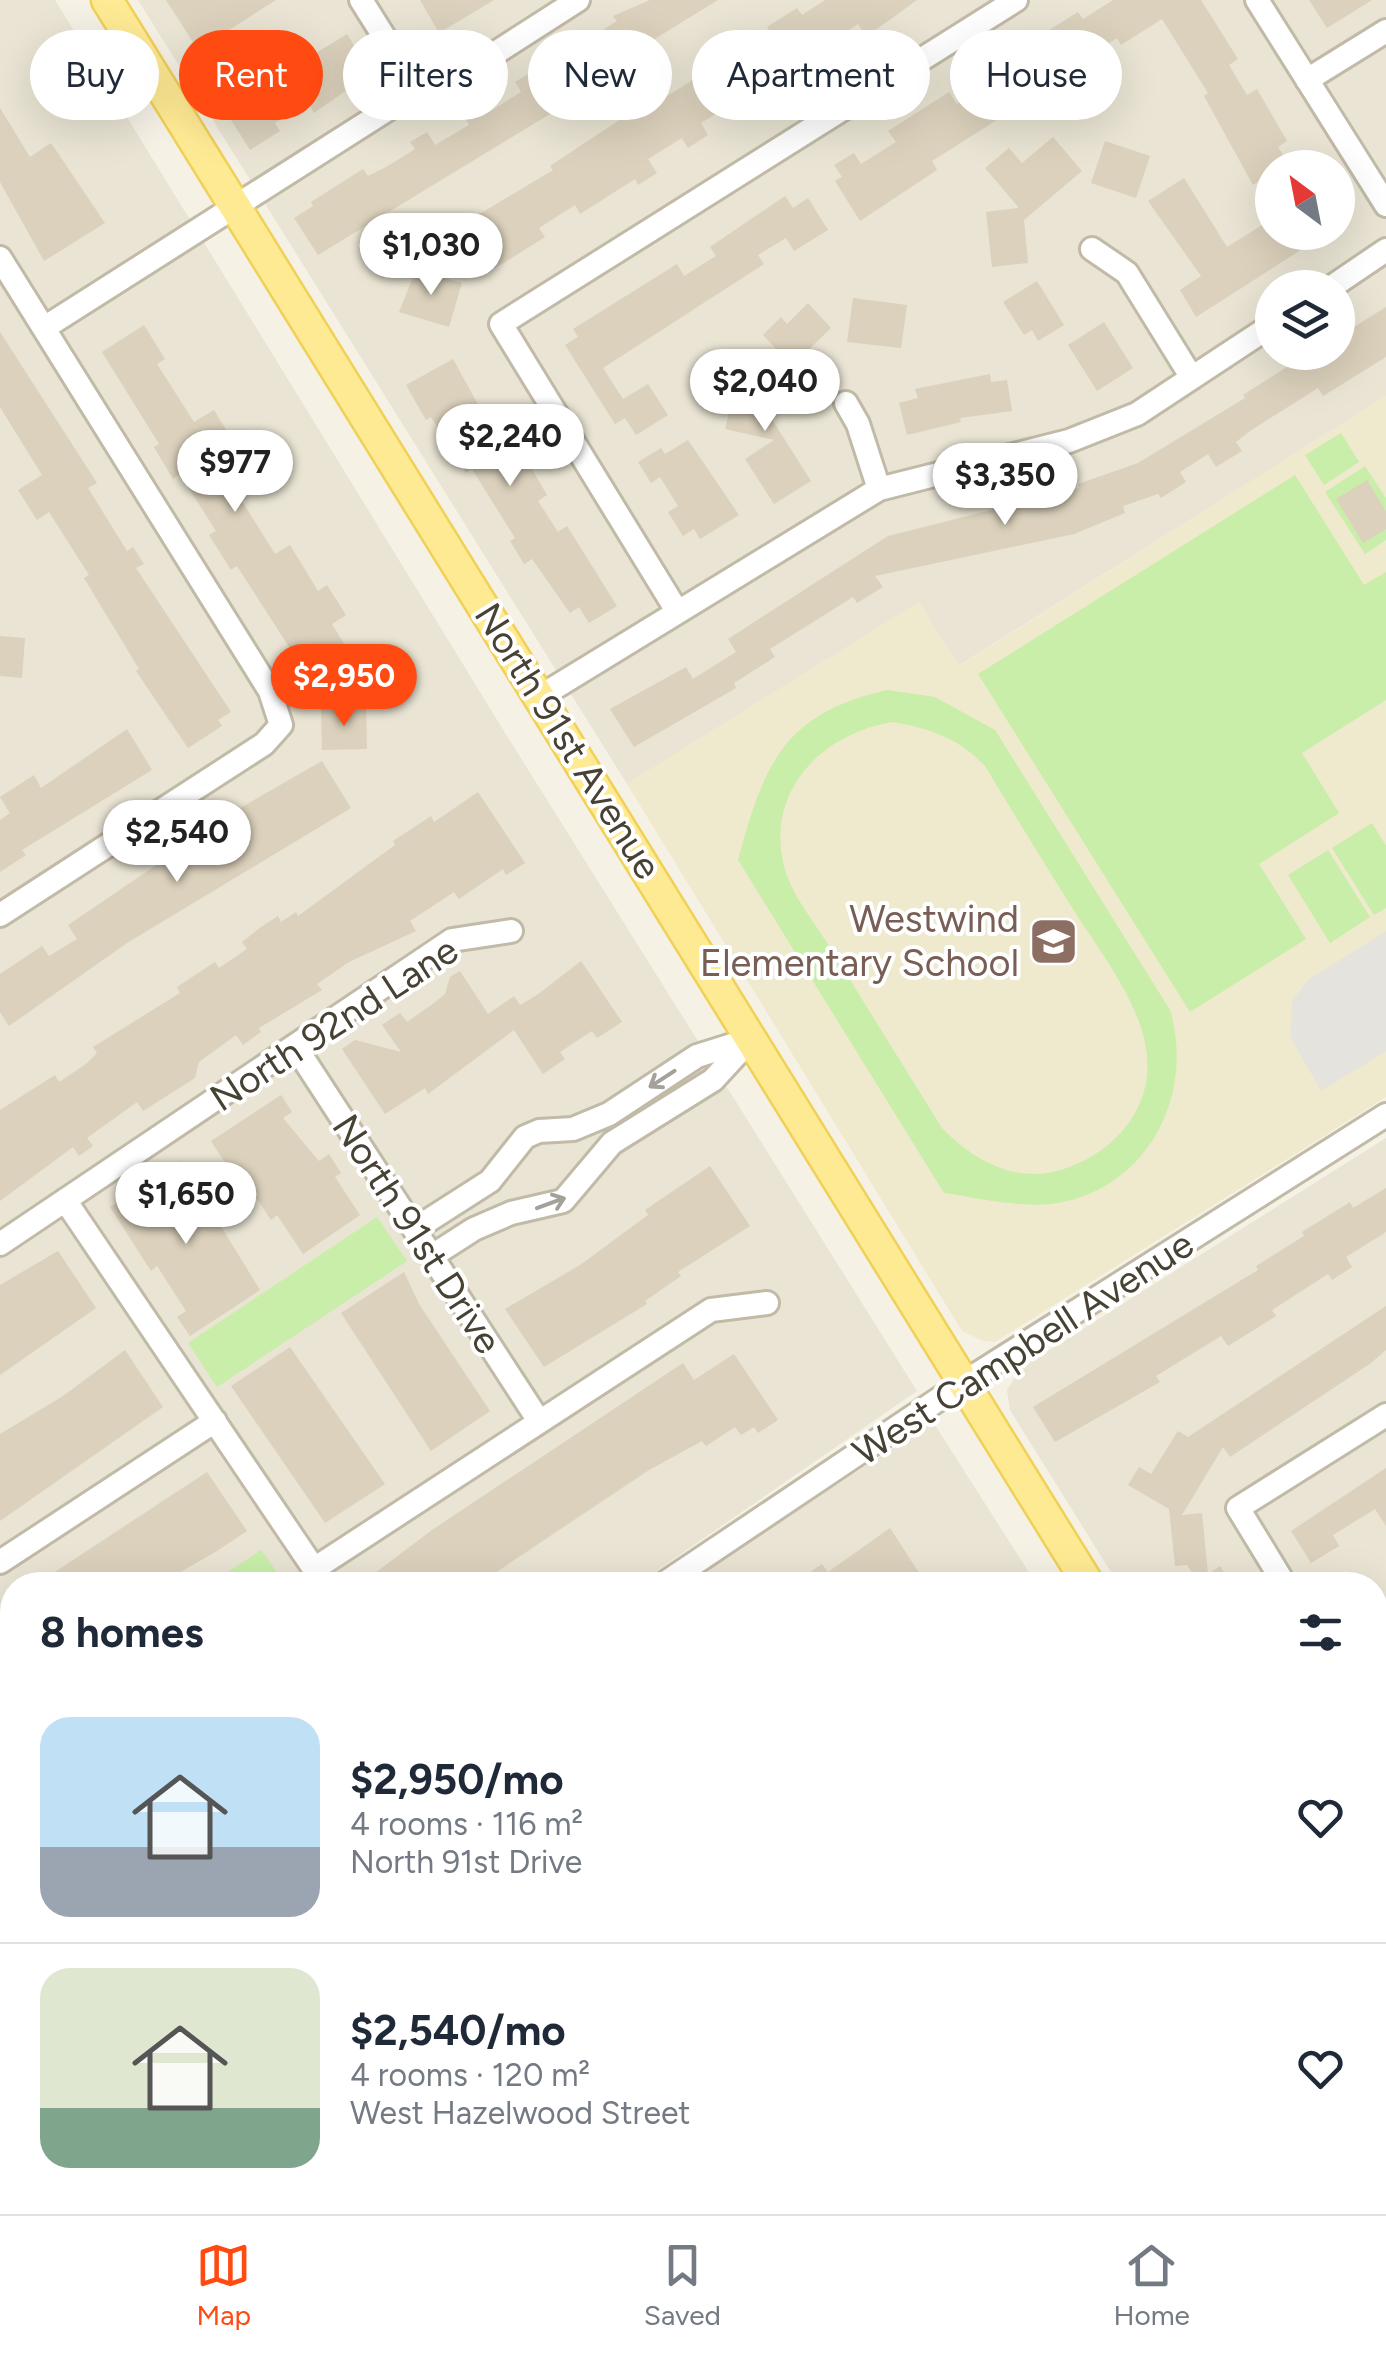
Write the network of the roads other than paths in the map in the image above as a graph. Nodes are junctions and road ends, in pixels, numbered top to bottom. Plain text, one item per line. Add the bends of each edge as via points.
1 (107, 0) edge
2 (361, 0) edge
3 (578, 0) edge
4 (1016, 0) edge
5 (1257, 0) edge
6 (380, 30) edge
7 (1386, 31) edge
8 (508, 45) edge
9 (1307, 80) junction
10 (371, 120) edge
11 (1386, 205) edge
12 (236, 207) junction
13 (1092, 249) dead end
14 (1386, 250) edge
15 (0, 258) edge
16 (1355, 271) edge
17 (44, 328) junction
18 (1255, 336) edge
19 (1192, 378) junction
20 (846, 403) dead end
21 (879, 489) junction
22 (677, 611) junction
23 (540, 696) junction
24 (0, 915) edge
25 (511, 931) dead end
26 (751, 1039) junction
27 (295, 1046) junction
28 (1386, 1115) edge
29 (490, 1181) junction
30 (65, 1200) junction
31 (511, 1213) junction
32 (415, 1230) junction
33 (0, 1244) edge
34 (432, 1256) junction
35 (768, 1304) dead end
36 (963, 1383) junction
37 (1386, 1415) edge
38 (214, 1421) junction
39 (540, 1422) junction
40 (0, 1562) edge
41 (316, 1572) edge
42 (326, 1572) edge
43 (681, 1572) edge
44 (1081, 1572) edge
45 (1277, 1572) edge

1 - 12 main road, North 91st Avenue
2 - 6 street
3 - 8 street
4 - 22 street via 501,324
5 - 9 street
7 - 9 street
9 - 11 street
10 - 12 street
12 - 17 street
12 - 23 main road, North 91st Avenue
13 - 19 street via 1128,273
14 - 16 street
15 - 17 street
17 - 24 street via 270,691 281,724 264,744
18 - 19 street
19 - 21 street via 1137,414 1070,441
20 - 21 street
21 - 22 street
22 - 23 street
23 - 26 main road, North 91st Avenue
25 - 27 street, North 92nd Lane via 452,940
26 -> 29 street via 696,1056 609,1114 525,1138
31 -> 26 street via 563,1201 612,1143 713,1080
26 - 36 main road, North 91st Avenue
27 - 30 street, North 92nd Lane
27 - 32 street, North 91st Drive
28 - 36 street, West Campbell Avenue
29 - 31 street
29 - 32 street
30 - 33 street, North 92nd Lane
30 - 38 street
31 - 34 street
32 - 34 street, North 91st Drive
34 - 39 street, North 91st Drive
35 - 39 street via 711,1310
36 - 43 street, West Campbell Avenue
36 - 44 main road, North 91st Avenue
37 - 45 street via 1238,1508
38 - 40 street
38 - 41 street
39 - 42 street

